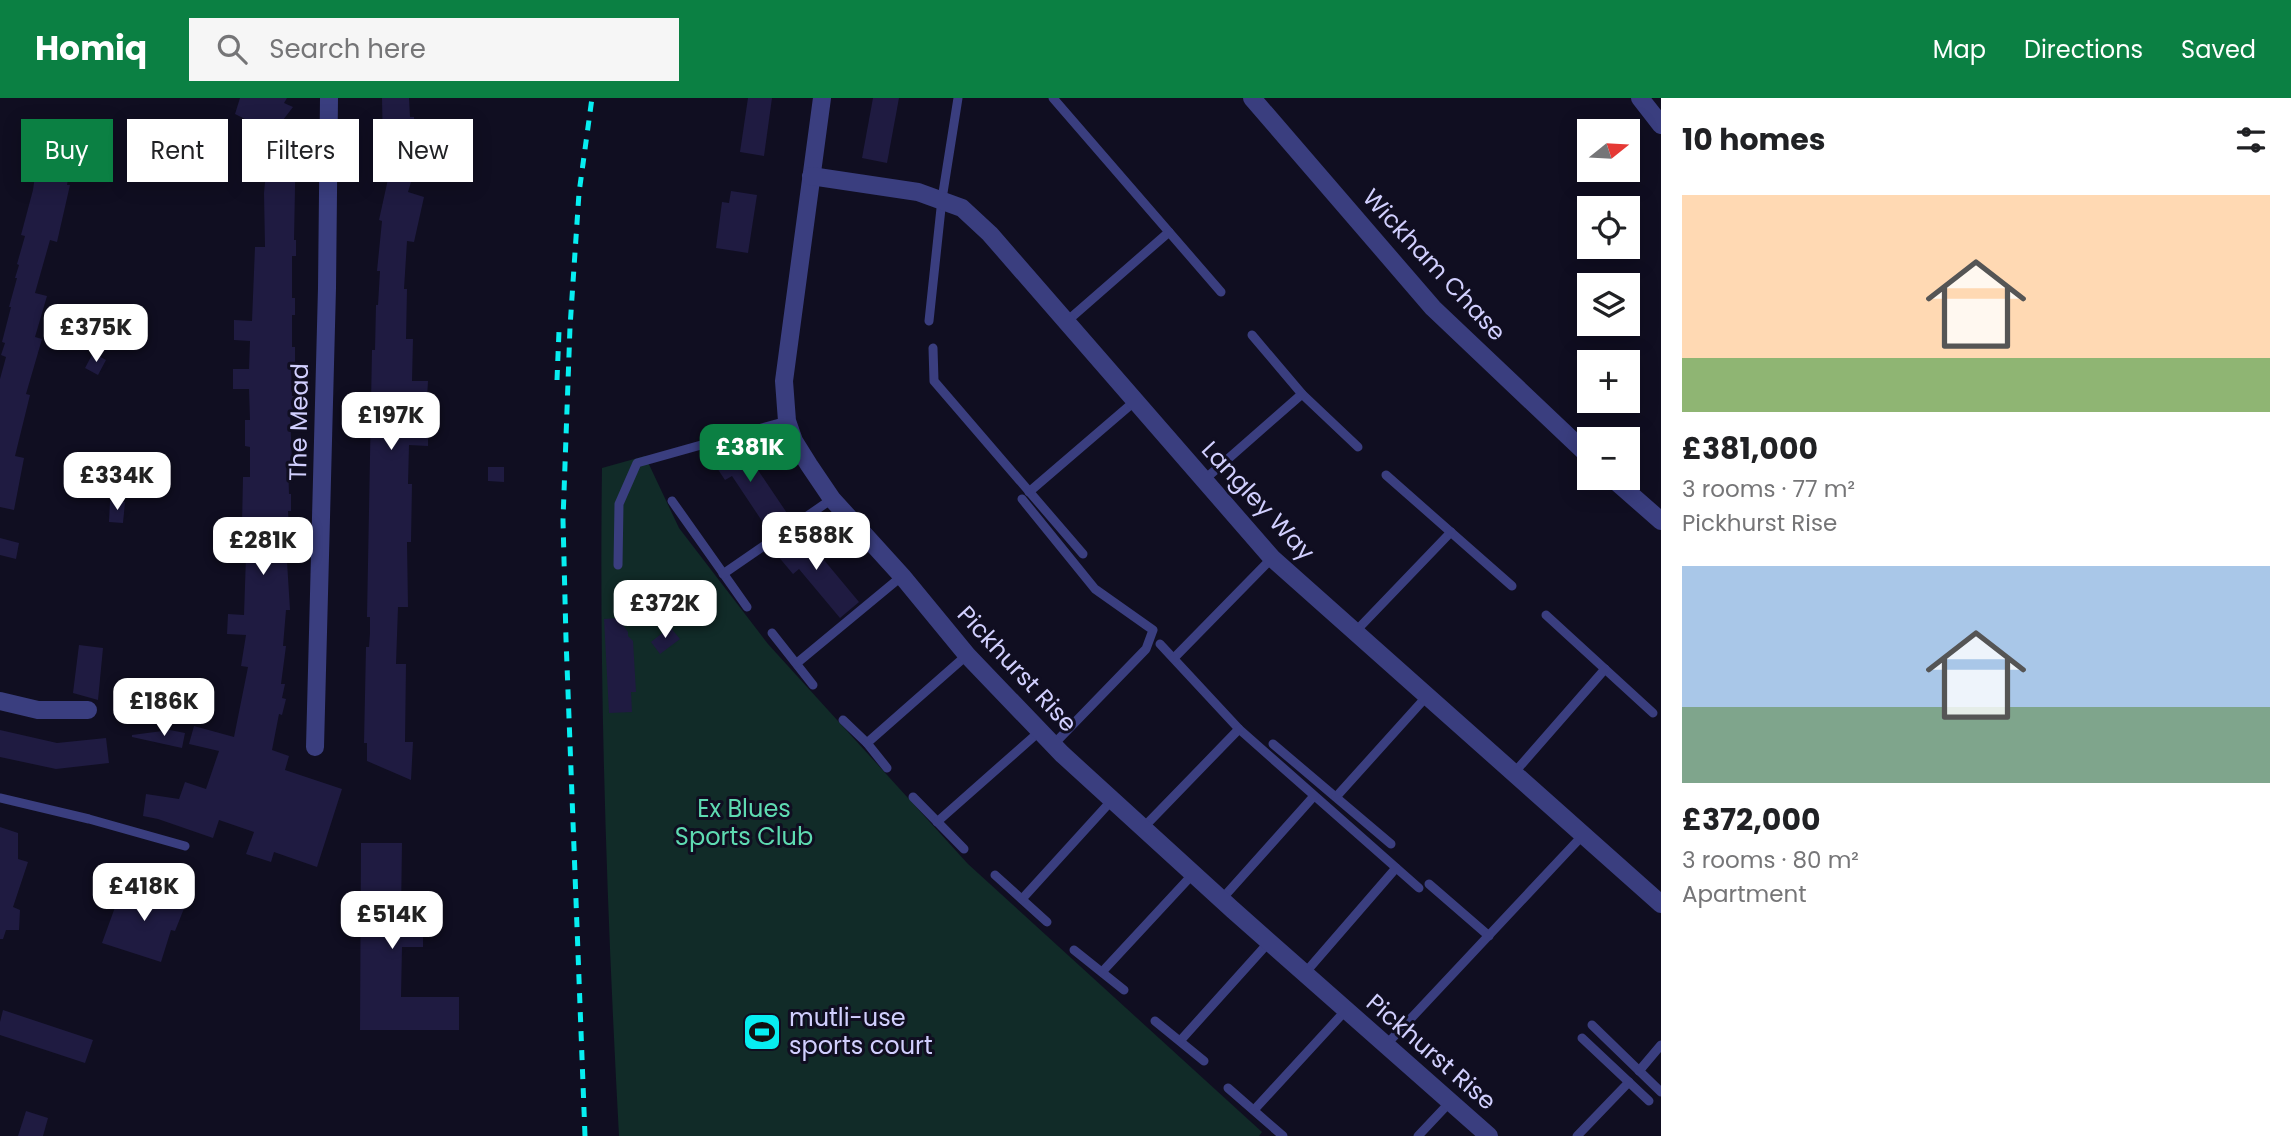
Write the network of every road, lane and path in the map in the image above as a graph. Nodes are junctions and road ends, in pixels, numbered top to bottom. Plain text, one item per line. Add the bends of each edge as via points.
1 (329, 98) edge
2 (822, 98) edge
3 (958, 98) edge
4 (1053, 98) edge
5 (1252, 98) edge
6 (1640, 98) edge
7 (1661, 125) edge
8 (811, 176) junction
9 (942, 199) junction
10 (1169, 232) junction
11 (1221, 292) dead end
12 (929, 321) dead end
13 (1066, 322) junction
14 (1252, 335) dead end
15 (933, 348) dead end
16 (1302, 394) junction
17 (1135, 401) junction
18 (787, 421) junction
19 (1577, 445) edge
20 (1359, 447) dead end
21 (1386, 475) dead end
22 (1204, 480) junction
23 (1626, 490) edge
24 (1026, 495) junction
25 (832, 499) junction
26 (672, 501) dead end
27 (1661, 521) edge
28 (1451, 533) junction
29 (1083, 554) dead end
30 (1272, 558) junction
31 (618, 565) dead end
32 (723, 574) junction
33 (902, 576) junction
34 (1512, 586) dead end
35 (747, 607) dead end
36 (1546, 615) dead end
37 (1355, 632) junction
38 (772, 633) dead end
39 (1160, 644) dead end
40 (967, 655) junction
41 (1174, 658) junction
42 (797, 663) junction
43 (1605, 670) junction
44 (813, 685) dead end
45 (1427, 696) junction
46 (0, 701) edge
47 (88, 710) dead end
48 (1653, 713) dead end
49 (843, 720) dead end
50 (1240, 729) junction
51 (1040, 731) junction
52 (867, 743) junction
53 (1273, 744) dead end
54 (1054, 745) junction
55 (316, 747) dead end
56 (887, 768) dead end
57 (1514, 773) junction
58 (1314, 796) junction
59 (0, 797) edge
60 (913, 797) dead end
61 (1336, 797) junction
62 (1112, 800) junction
63 (937, 822) junction
64 (1143, 828) junction
65 (1583, 835) junction
66 (1391, 844) dead end
67 (185, 846) dead end
68 (964, 849) dead end
69 (1396, 868) junction
70 (1193, 874) junction
71 (995, 875) dead end
72 (1429, 884) dead end
73 (1419, 888) dead end
74 (1022, 900) junction
75 (1221, 900) junction
76 (1661, 904) edge
77 (1047, 922) dead end
78 (1489, 936) junction
79 (1269, 942) junction
80 (1074, 950) dead end
81 (1102, 972) junction
82 (1305, 973) junction
83 (1124, 990) dead end
84 (1346, 1010) junction
85 (1155, 1021) dead end
86 (1592, 1025) dead end
87 (1582, 1038) dead end
88 (1180, 1041) junction
89 (1386, 1045) junction
90 (1661, 1045) edge
91 (1204, 1061) dead end
92 (1639, 1071) junction
93 (1629, 1082) junction
94 (1228, 1088) dead end
95 (1661, 1092) edge
96 (1451, 1101) junction
97 (1649, 1101) dead end
98 (1254, 1110) junction
99 (1283, 1136) edge
100 (1419, 1136) edge
101 (1489, 1136) edge
102 (1577, 1136) edge

1 - 55 street, The Mead
2 - 8 street, Pickhurst Rise
3 - 9 lane
4 - 10 lane
5 - 19 street, Wickham Chase via 1433,308
6 - 7 street
8 - 9 street, Langley Way
8 - 18 street, Pickhurst Rise via 784,381
9 - 12 lane
9 - 13 street, Langley Way via 962,208 990,234
10 - 11 lane
10 - 13 lane
13 - 17 street, Langley Way
14 - 16 lane
15 - 24 lane via 934,381
16 - 20 lane
16 - 22 lane
17 - 22 street, Langley Way
17 - 24 lane
18 - 25 street, Pickhurst Rise
18 - 31 lane via 637,463 619,505
21 - 28 lane
22 - 30 street, Langley Way
23 - 27 street
24 - 29 lane
24 - 54 lane via 1095,589 1153,630 1146,649
25 - 32 lane
25 - 33 street, Pickhurst Rise
26 - 32 lane
28 - 34 lane
28 - 37 lane
30 - 37 street, Langley Way
30 - 41 lane
32 - 35 lane
33 - 40 street, Pickhurst Rise
33 - 42 lane
36 - 43 lane
37 - 45 street, Langley Way
38 - 42 lane
39 - 41 lane
40 - 51 street, Pickhurst Rise
40 - 52 lane
41 - 50 lane
42 - 44 lane
43 - 48 lane
43 - 57 lane
45 - 57 street, Langley Way
45 - 61 lane
46 - 47 street via 38,710
49 - 52 lane
50 - 58 lane
50 - 64 lane
51 - 54 street, Pickhurst Rise
51 - 63 lane
52 - 56 lane
53 - 61 lane
54 - 62 street, Pickhurst Rise
57 - 65 street, Langley Way
58 - 69 lane
58 - 75 lane
59 - 67 lane
60 - 63 lane
61 - 66 lane
62 - 64 street, Pickhurst Rise
62 - 74 lane
63 - 68 lane
64 - 70 street, Pickhurst Rise
65 - 76 street, Langley Way
65 - 78 lane
69 - 73 lane
69 - 82 lane
70 - 75 street, Pickhurst Rise
70 - 81 lane
71 - 74 lane
72 - 78 lane
74 - 77 lane
75 - 79 street, Pickhurst Rise
78 - 89 lane
79 - 82 street, Pickhurst Rise
79 - 88 lane
80 - 81 lane
81 - 83 lane
82 - 84 street, Pickhurst Rise
84 - 89 street, Pickhurst Rise
84 - 98 lane
85 - 88 lane
86 - 92 lane
87 - 93 lane
88 - 91 lane
89 - 96 street, Pickhurst Rise
90 - 92 lane
92 - 95 lane
93 - 97 lane
93 - 102 lane
94 - 98 lane
96 - 100 lane
96 - 101 street, Pickhurst Rise
98 - 99 lane

